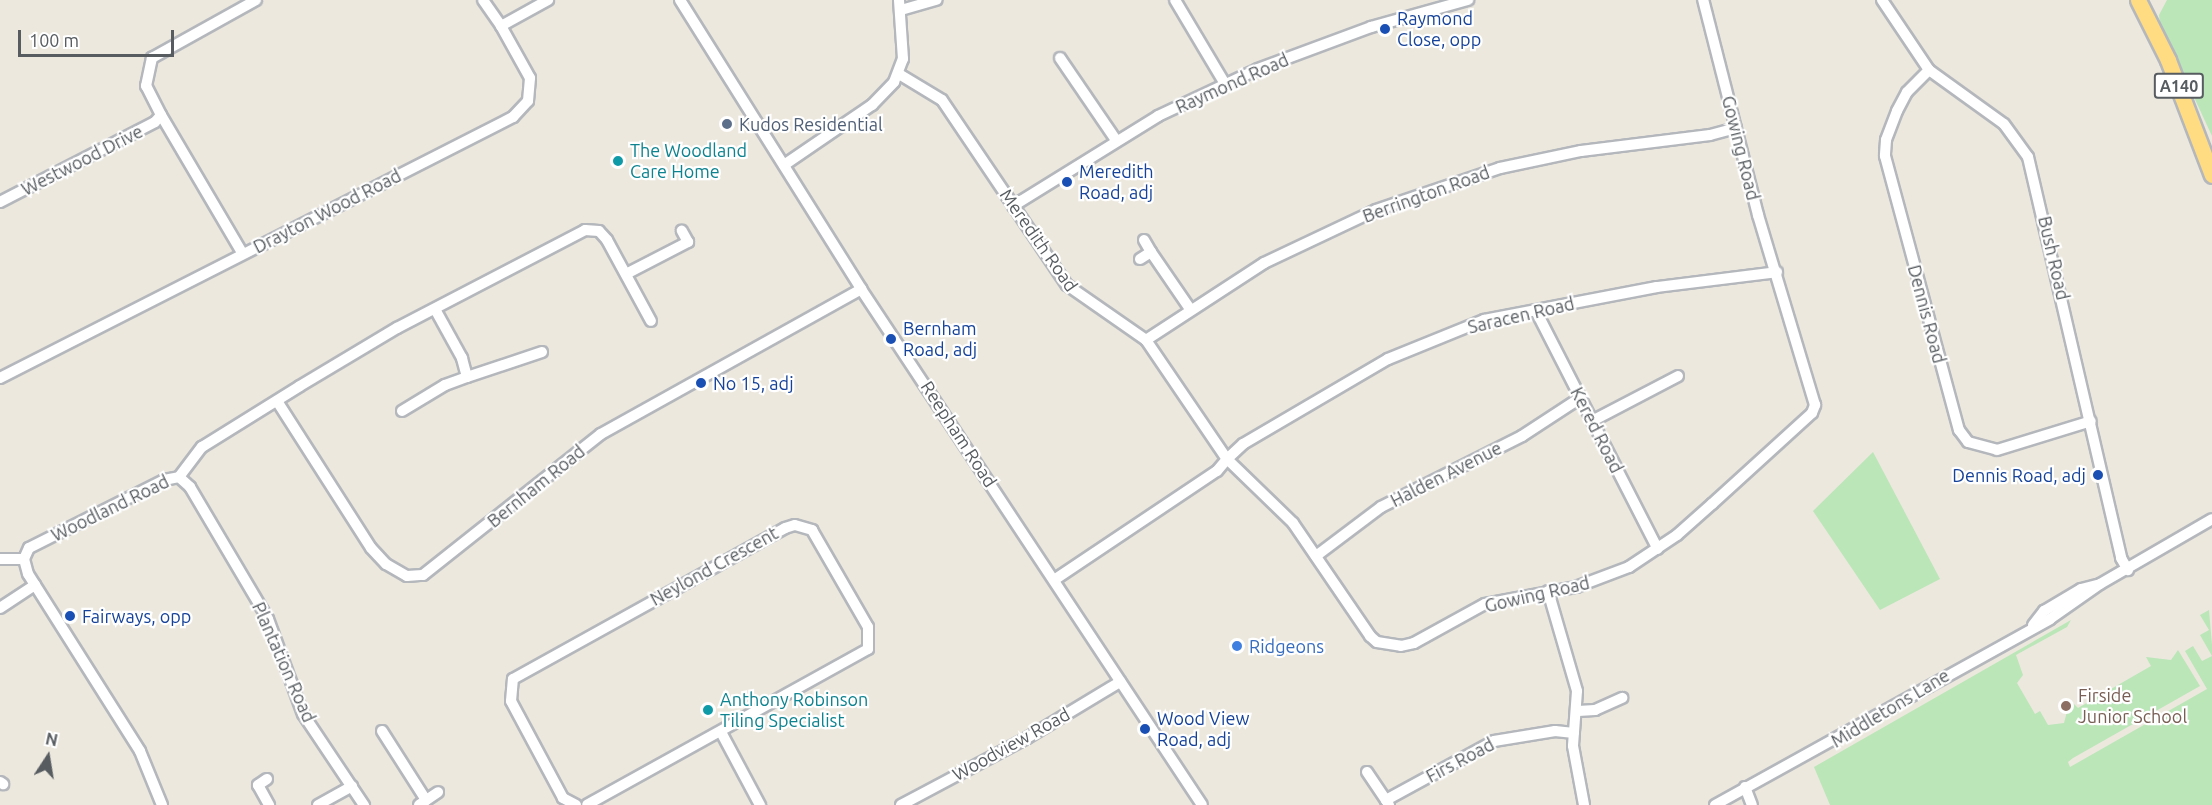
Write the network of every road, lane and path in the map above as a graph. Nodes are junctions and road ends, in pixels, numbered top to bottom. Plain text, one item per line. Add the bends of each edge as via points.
1 (256, 0) edge
2 (483, 0) edge
3 (548, 0) edge
4 (680, 0) edge
5 (937, 0) edge
6 (1175, 0) edge
7 (1468, 0) edge
8 (1703, 0) edge
9 (1882, 0) edge
10 (2139, 1) edge
11 (900, 5) edge
12 (501, 26) junction
13 (1060, 58) dead end
14 (1929, 70) junction
15 (899, 74) junction
16 (1225, 84) junction
17 (160, 115) junction
18 (1736, 128) junction
19 (1116, 140) junction
20 (784, 165) junction
21 (2212, 175) edge
22 (0, 202) edge
23 (1013, 206) junction
24 (682, 231) dead end
25 (1144, 240) dead end
26 (1151, 252) junction
27 (243, 254) junction
28 (1140, 259) dead end
29 (1777, 272) junction
30 (626, 274) junction
31 (861, 288) junction
32 (435, 309) junction
33 (1190, 309) junction
34 (1536, 311) junction
35 (651, 321) dead end
36 (1146, 340) junction
37 (542, 352) dead end
38 (1678, 376) dead end
39 (467, 377) junction
40 (0, 378) edge
41 (1580, 398) junction
42 (277, 401) junction
43 (402, 411) dead end
44 (1592, 421) junction
45 (2091, 422) junction
46 (1227, 459) junction
47 (179, 477) junction
48 (2212, 519) edge
49 (1658, 549) junction
50 (1316, 556) junction
51 (0, 559) edge
52 (24, 559) junction
53 (2128, 570) junction
54 (1054, 580) junction
55 (35, 585) junction
56 (1548, 591) junction
57 (0, 608) edge
58 (1120, 681) junction
59 (1622, 698) dead end
60 (1578, 711) junction
61 (382, 730) dead end
62 (720, 732) junction
63 (1574, 734) junction
64 (1367, 772) dead end
65 (352, 786) junction
66 (1745, 787) junction
67 (246, 791) dead end
68 (438, 792) dead end
69 (422, 802) edge
70 (1388, 803) edge
71 (160, 804) edge
72 (269, 805) edge
73 (318, 805) edge
74 (364, 805) edge
75 (576, 805) edge
76 (587, 805) edge
77 (760, 805) edge
78 (901, 805) edge
79 (1202, 805) edge
80 (1584, 805) edge
81 (1715, 805) edge
82 (1752, 805) edge

1 - 17 street, Westwood Drive via 152,58 146,86
2 - 12 street
3 - 12 street
4 - 20 street, Reepham Road
5 - 11 street
6 - 16 street
7 - 16 street, Raymond Road via 1310,48
8 - 18 street, Gowing Road
9 - 14 street, Bush Road
10 - 21 highway, A140 via 2168,60
11 - 15 street via 904,38
12 - 27 street, Drayton Wood Road via 530,78 528,101 513,117
13 - 19 street
14 - 45 street, Bush Road via 2004,124 2028,157
14 - 45 street, Dennis Road via 1907,92 1886,140 1885,156 1959,430 1968,442 1997,450
15 - 20 street via 872,105
15 - 23 street, Meredith Road via 942,100
16 - 19 street, Raymond Road
17 - 22 street, Westwood Drive via 155,122
17 - 27 street
18 - 29 street, Gowing Road
18 - 33 street, Berrington Road via 1710,135 1581,151 1500,168 1448,184 1318,236 1264,263
19 - 23 street, Raymond Road
20 - 31 street, Reepham Road
23 - 36 street, Meredith Road via 1078,296
24 - 30 street via 688,242
25 - 26 street
26 - 28 street
26 - 33 street
27 - 40 street, Drayton Wood Road
29 - 34 street, Saracen Road via 1657,287
29 - 49 street, Gowing Road via 1814,394 1812,413
30 - 32 street, Woodland Road via 599,231 585,230
30 - 35 street, Woodland Road
31 - 42 street, Bernham Road via 601,434 423,575 406,576 386,564 371,548
31 - 54 street, Reepham Road
32 - 39 street via 462,358
32 - 42 street, Woodland Road
33 - 36 street, Berrington Road
34 - 41 street, Kered Road
34 - 46 street, Saracen Road via 1484,320 1425,341 1298,411 1243,444
36 - 46 street, Meredith Road
37 - 39 street
38 - 44 street
39 - 43 street via 445,385
41 - 44 street, Kered Road
41 - 50 street, Halden Avenue via 1521,436 1381,507
42 - 47 street, Woodland Road via 202,447
44 - 49 street, Kered Road
45 - 53 street, Bush Road via 2121,558
46 - 50 street, Gowing Road via 1266,493
46 - 54 street via 1217,471
47 - 52 street, Woodland Road via 164,480 39,542 29,548
47 - 65 street, Plantation Road via 190,487 268,619 303,714
48 - 53 street, Middletons Lane
49 - 56 street, Gowing Road via 1602,578
50 - 56 street, Gowing Road via 1361,625 1377,642 1389,645 1414,643 1485,604
51 - 52 street
52 - 55 street
53 - 66 street, Middletons Lane via 1820,750
54 - 58 street, Reepham Road
55 - 57 street
55 - 71 street via 140,751
56 - 60 street via 1573,670
58 - 78 street, Woodview Road via 1027,738
58 - 79 street, Reepham Road
59 - 60 street via 1595,710
60 - 63 street
61 - 69 street
62 - 75 street, Neylond Crescent via 868,649 868,627 812,530 795,525 785,528 513,679 511,701 563,798
62 - 76 street, Neylond Crescent
62 - 77 street
63 - 70 street, Firs Road via 1555,731 1494,741
63 - 80 street via 1574,758
64 - 70 street, Firs Road
65 - 73 street
65 - 74 street, Plantation Road
66 - 81 street, Middletons Lane
66 - 82 street
67 - 72 street via 263,782
68 - 69 street

